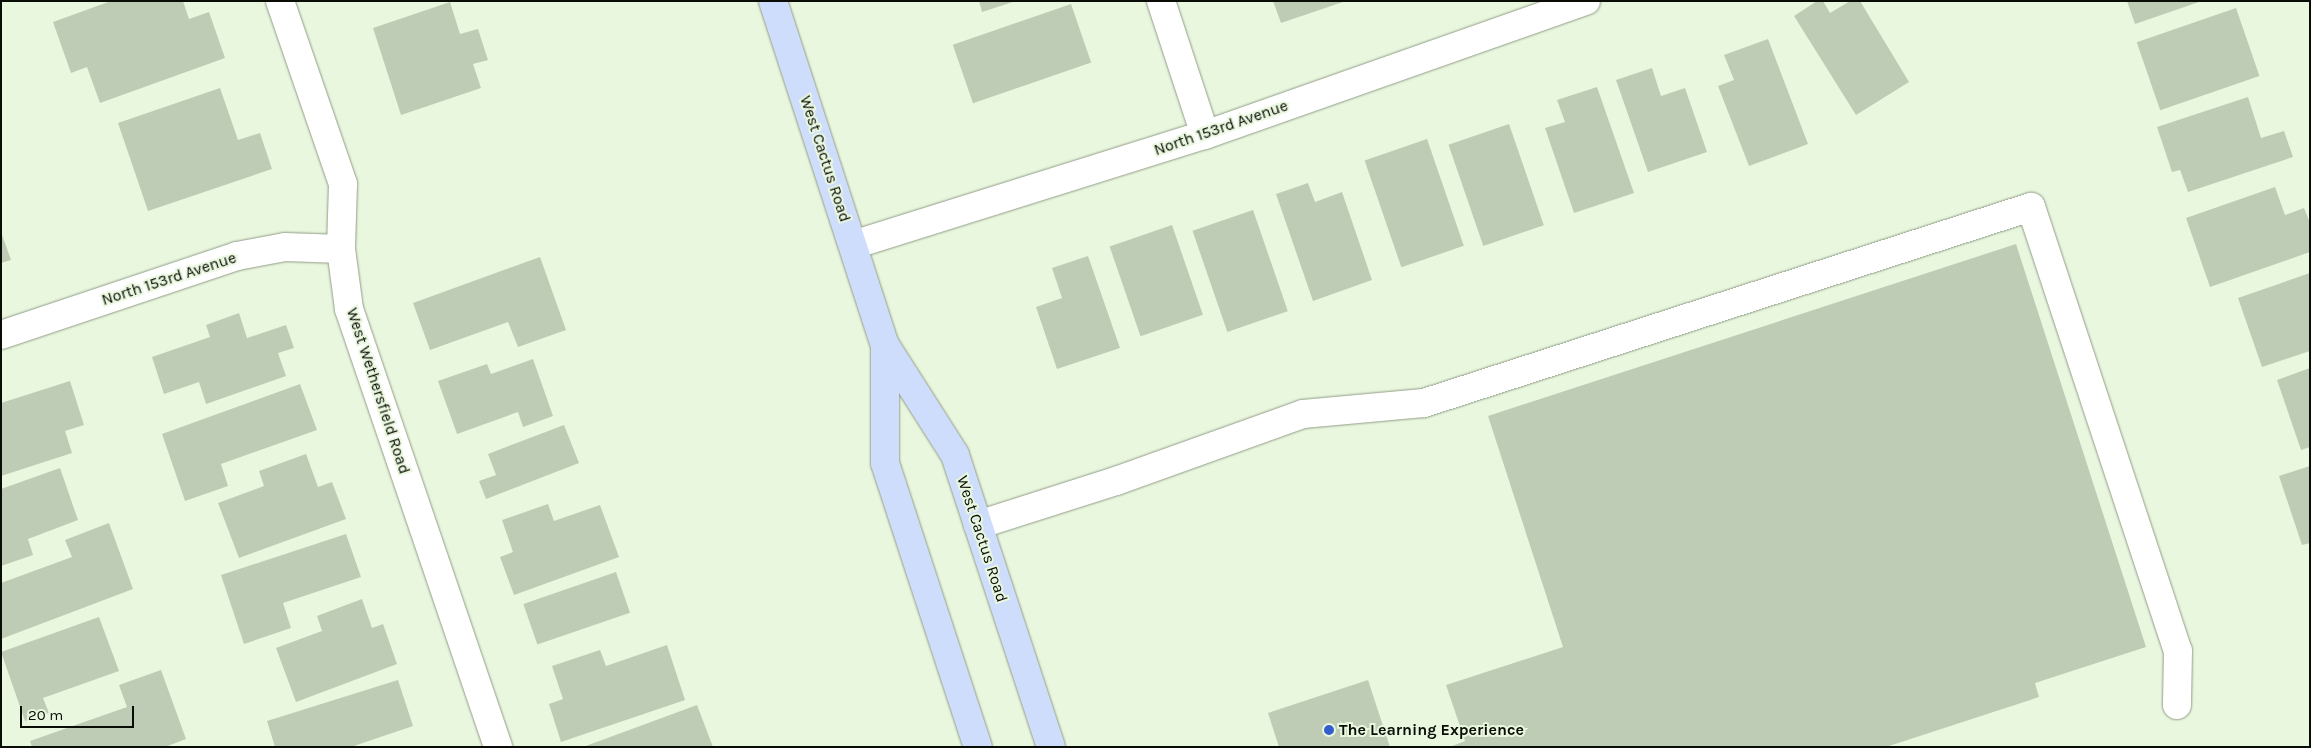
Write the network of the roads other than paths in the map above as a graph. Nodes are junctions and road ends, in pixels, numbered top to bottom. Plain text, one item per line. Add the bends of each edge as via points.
1 (280, 1) edge
2 (773, 1) edge
3 (1161, 1) edge
4 (1586, 1) edge
5 (1205, 135) junction
6 (853, 245) junction
7 (341, 249) junction
8 (1, 336) edge
9 (885, 345) junction
10 (978, 525) junction
11 (2177, 705) dead end
12 (498, 747) edge
13 (978, 747) edge
14 (1051, 747) edge

1 - 7 street, West Wethersfield Road via 343,184
2 - 6 main road, West Cactus Road
3 - 5 street
4 - 5 street, North 153rd Avenue
5 - 6 street, North 153rd Avenue
6 - 9 main road, West Cactus Road
7 - 8 street, North 153rd Avenue via 286,247 237,256
7 - 12 street, West Wethersfield Road via 349,310
9 - 10 main road, West Cactus Road via 955,455
9 - 13 main road, West Cactus Road via 885,463
10 - 11 street via 1116,481 1303,414 1424,403 2031,207 2178,651
10 - 14 main road, West Cactus Road

